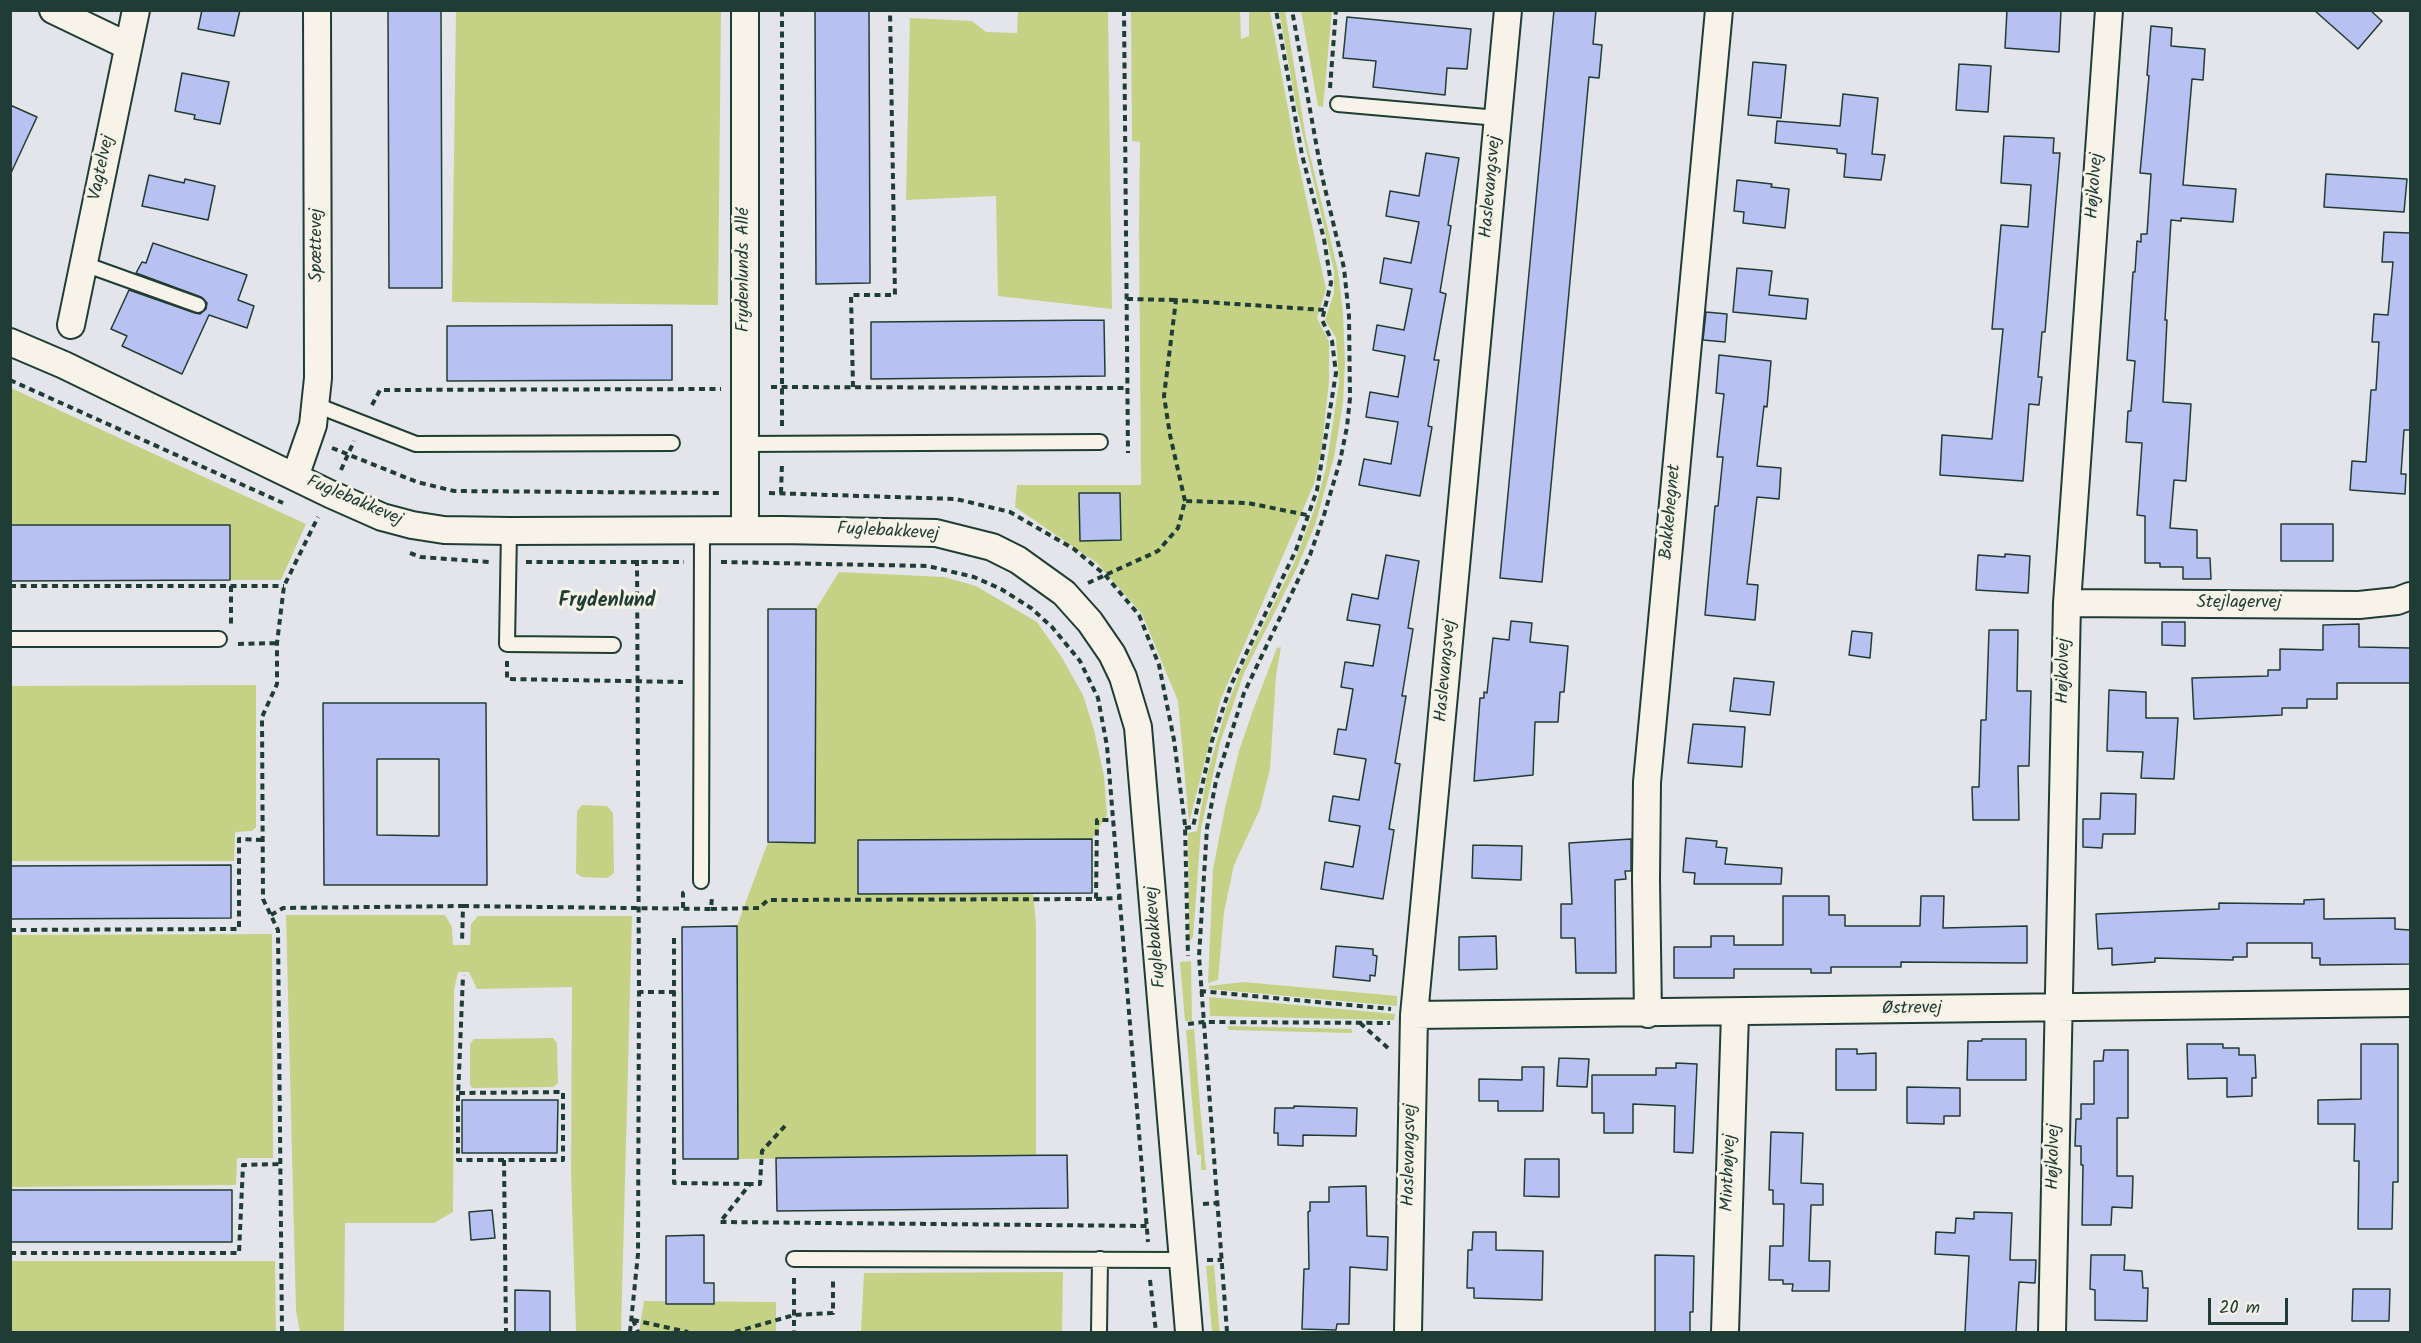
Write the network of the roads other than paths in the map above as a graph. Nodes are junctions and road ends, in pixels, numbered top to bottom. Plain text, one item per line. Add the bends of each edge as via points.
1 (53, 10) edge
2 (136, 10) edge
3 (317, 10) edge
4 (745, 10) edge
5 (1508, 10) edge
6 (1719, 10) edge
7 (2109, 10) edge
8 (128, 46) junction
9 (1334, 101) road end
10 (1498, 117) junction
11 (84, 264) junction
12 (198, 305) dead end
13 (71, 325) dead end
14 (10, 342) edge
15 (315, 405) junction
16 (1100, 441) dead end
17 (672, 443) dead end
18 (745, 444) junction
19 (295, 477) junction
20 (745, 530) junction
21 (509, 531) junction
22 (702, 531) junction
23 (2410, 596) edge
24 (2067, 603) junction
25 (10, 639) edge
26 (225, 642) road end
27 (613, 645) dead end
28 (701, 881) road end
29 (2410, 1004) edge
30 (2057, 1007) junction
31 (1735, 1013) junction
32 (1648, 1014) junction
33 (1414, 1019) junction
34 (794, 1259) dead end
35 (1100, 1259) junction
36 (1184, 1260) junction
37 (1099, 1332) edge
38 (1189, 1332) edge
39 (1408, 1332) edge
40 (1725, 1332) edge
41 (2052, 1332) edge

1 - 8 street
2 - 8 street, Vagtelvej
3 - 15 street, Spættevej
4 - 18 street, Frydenlunds Allé
5 - 10 street, Haslevangsvej
6 - 32 street, Bakkehegnet via 1647,782
7 - 24 street, Højkolvej
8 - 11 street, Vagtelvej
9 - 10 lane
10 - 33 street, Haslevangsvej
11 - 12 lane
11 - 13 street, Vagtelvej
14 - 19 street, Fuglebakkevej
15 - 17 lane via 402,440 432,445
15 - 19 street, Spættevej via 309,439
16 - 18 lane
18 - 20 street, Frydenlunds Allé
19 - 21 street, Fuglebakkevej via 382,517 412,525 444,530
20 - 22 street, Fuglebakkevej
20 - 36 street, Fuglebakkevej via 908,531 936,533 992,547 1018,560 1064,593 1112,654 1138,727
21 - 22 street, Fuglebakkevej
21 - 27 lane via 507,644
22 - 28 lane
23 - 24 street, Stejlagervej via 2359,604
24 - 30 street, Højkolvej
25 - 26 lane
29 - 30 street, Østrevej
30 - 31 street, Østrevej
30 - 41 street, Højkolvej
31 - 32 street, Østrevej
31 - 40 street, Minthøjvej
32 - 33 street, Østrevej
33 - 39 street, Haslevangsvej
34 - 35 lane
35 - 36 lane
35 - 37 lane
36 - 38 street, Fuglebakkevej

